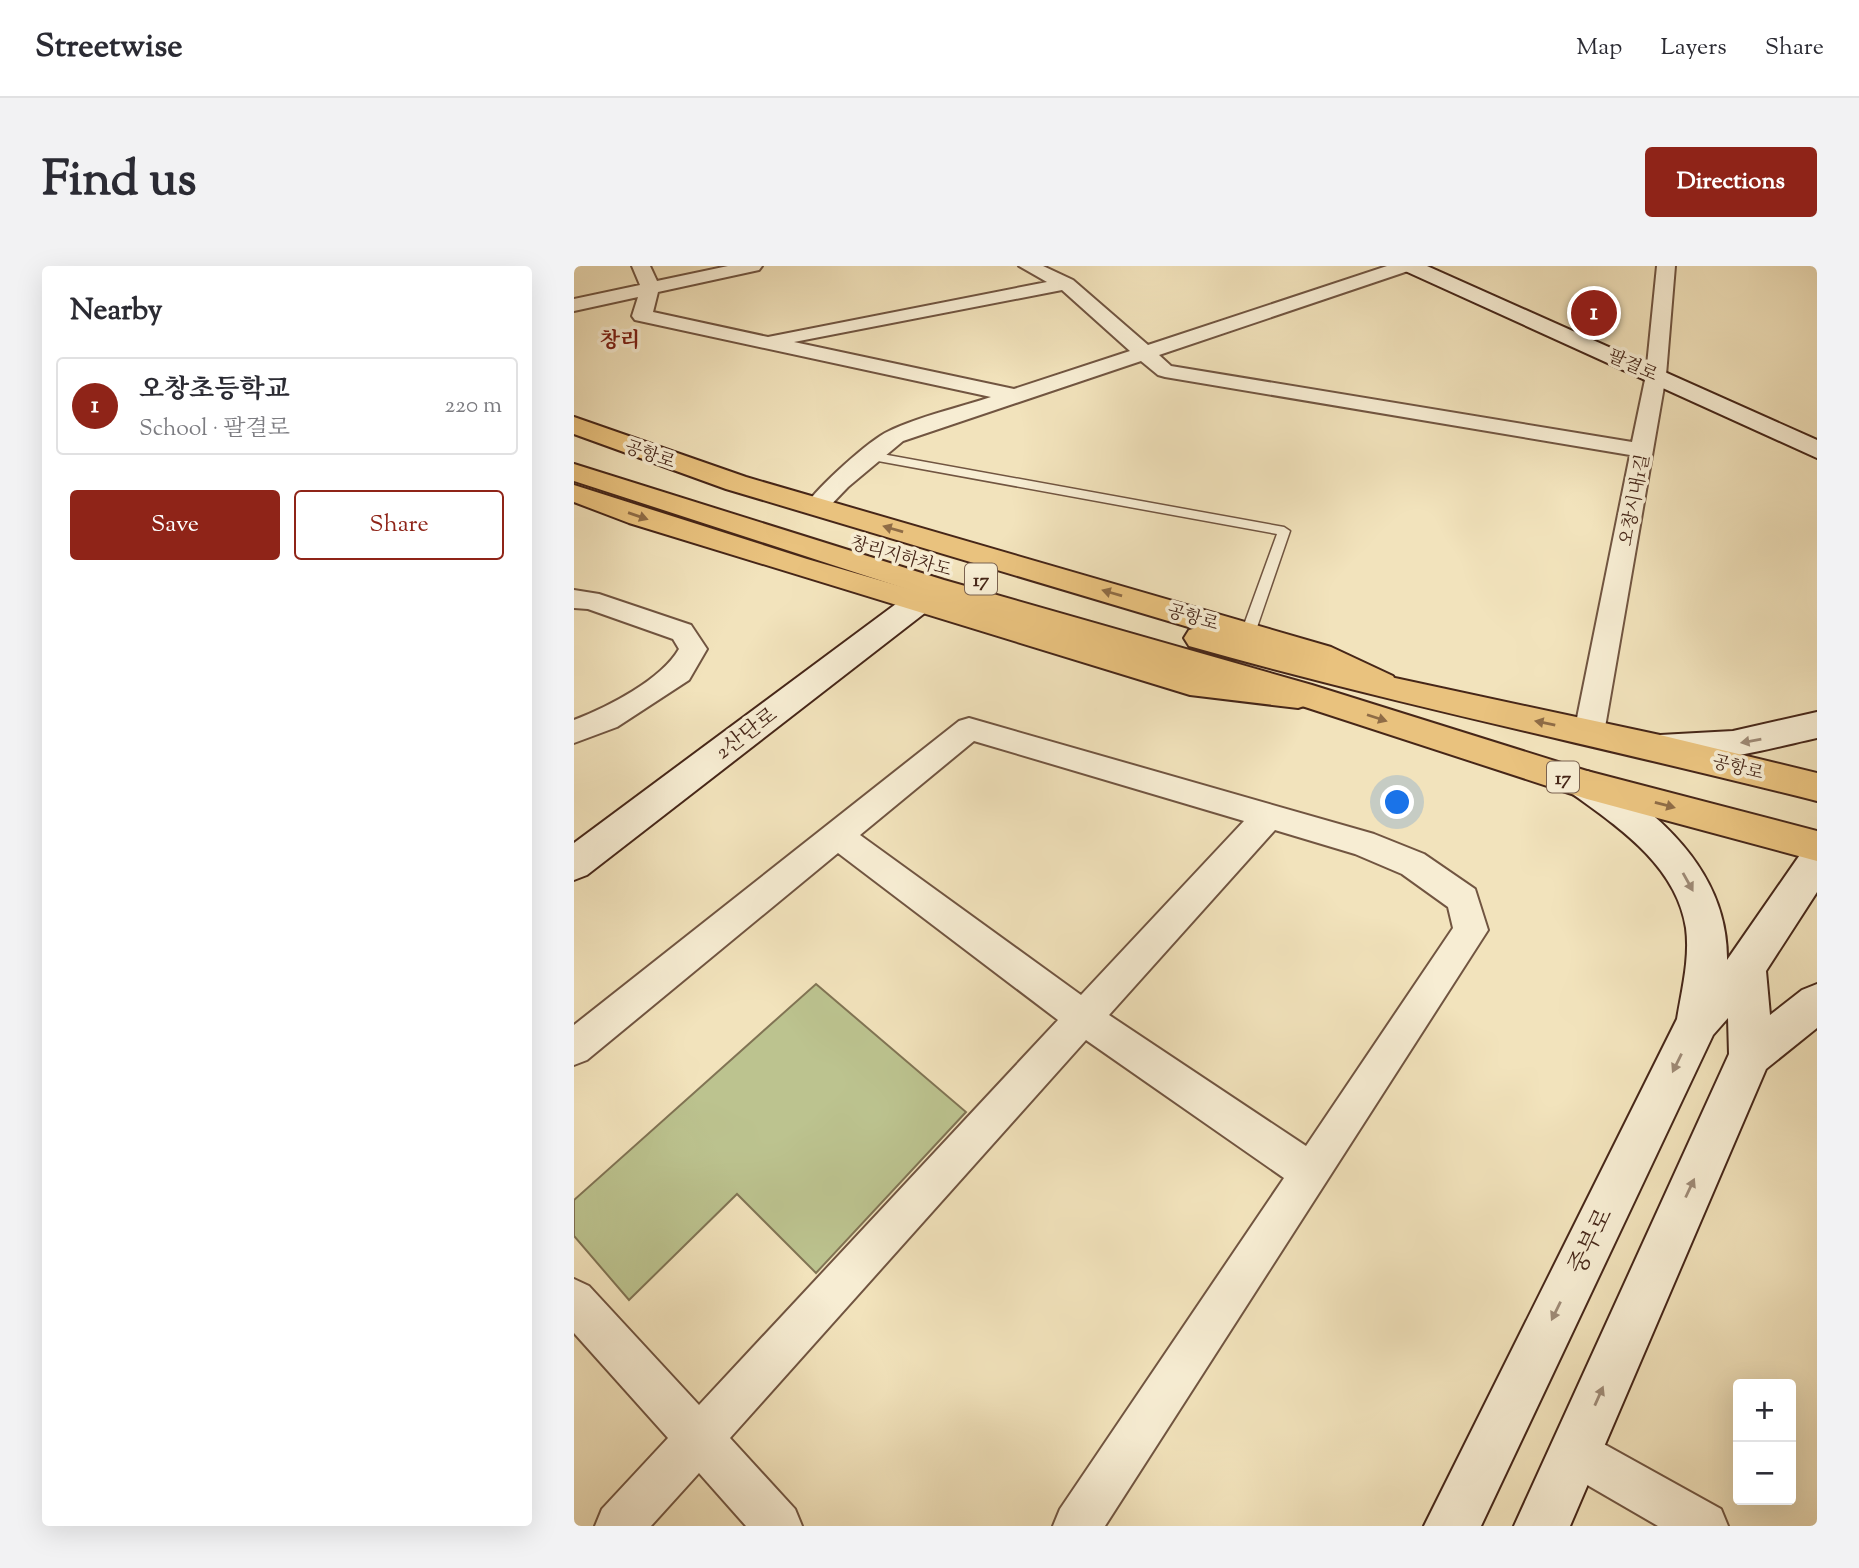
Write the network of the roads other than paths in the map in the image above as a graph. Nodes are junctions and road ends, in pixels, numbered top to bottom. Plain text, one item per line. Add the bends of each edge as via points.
1 (641, 266) edge
2 (753, 266) edge
3 (1028, 266) edge
4 (1408, 266) edge
5 (1666, 266) edge
6 (1066, 284) junction
7 (650, 288) junction
8 (574, 305) edge
9 (763, 342) junction
10 (1147, 355) junction
11 (1656, 375) junction
12 (1017, 396) junction
13 (574, 425) edge
14 (574, 450) edge
15 (1817, 450) edge
16 (1643, 451) junction
17 (872, 456) junction
18 (574, 472) edge
19 (574, 492) edge
20 (817, 506) junction
21 (574, 599) edge
22 (919, 602) junction
23 (1248, 634) junction
24 (1395, 690) junction
25 (1312, 697) junction
26 (1817, 725) edge
27 (574, 732) edge
28 (1589, 733) junction
29 (1660, 748) junction
30 (1587, 785) junction
31 (1817, 787) edge
32 (1268, 816) junction
33 (837, 835) junction
34 (1817, 846) edge
35 (1817, 860) edge
36 (574, 864) edge
37 (1745, 968) junction
38 (1817, 1003) edge
39 (1084, 1018) junction
40 (1698, 1021) junction
41 (574, 1048) edge
42 (1751, 1055) junction
43 (1311, 1173) junction
44 (574, 1301) edge
45 (699, 1439) junction
46 (1575, 1451) junction
47 (619, 1526) edge
48 (778, 1526) edge
49 (1077, 1526) edge
50 (1452, 1526) edge
51 (1542, 1526) edge
52 (1704, 1526) edge

1 - 7 street
2 - 7 street
3 - 6 street
4 - 10 street
4 - 11 main road, 팔결로
5 - 11 street, 오창시내1길
6 - 9 street
6 - 10 street
7 - 8 street
7 - 9 street via 642,316
9 - 12 street
10 - 12 street
10 - 16 street via 1165,370
11 - 15 main road, 팔결로
11 - 16 street, 오창시내1길
12 - 17 street via 895,436
13 - 20 main road, 공항로 via 736,483
14 - 24 main road, 창리지하차도 / 17 via 706,499 936,567
16 - 28 street, 오창시내1길
17 - 20 street
17 - 23 lane via 1284,531
18 - 25 main road, 창리지하차도 / 17 via 933,587
19 -> 22 main road via 639,517
23 -> 20 main road, 공항로
21 - 27 street via 590,600 682,632 693,649 679,673 607,719
22 - 25 main road via 1190,683
22 - 36 main road, 2산단로
23 - 24 main road, 공항로 via 1320,655
28 -> 24 main road, 공항로 / 17
25 -> 30 main road, 17
26 -> 29 main road via 1733,744
28 - 29 main road, 공항로 / 17
29 - 31 main road, 공항로 / 17
30 -> 34 main road, 17
30 -> 40 main road via 1647,827 1679,866 1702,907 1707,956
32 - 33 street via 969,729
32 - 39 street
32 - 43 street via 1363,843 1413,864 1463,899 1471,930
33 - 39 street
33 - 41 street
35 - 37 main road, 중부로
37 - 40 main road, 중부로
37 - 42 main road
38 - 42 main road
39 - 43 street
39 - 45 street
40 -> 50 main road, 중부로
46 -> 42 main road
43 - 49 street
44 - 45 street
45 - 47 street
45 - 48 street
46 - 51 main road
46 - 52 street

